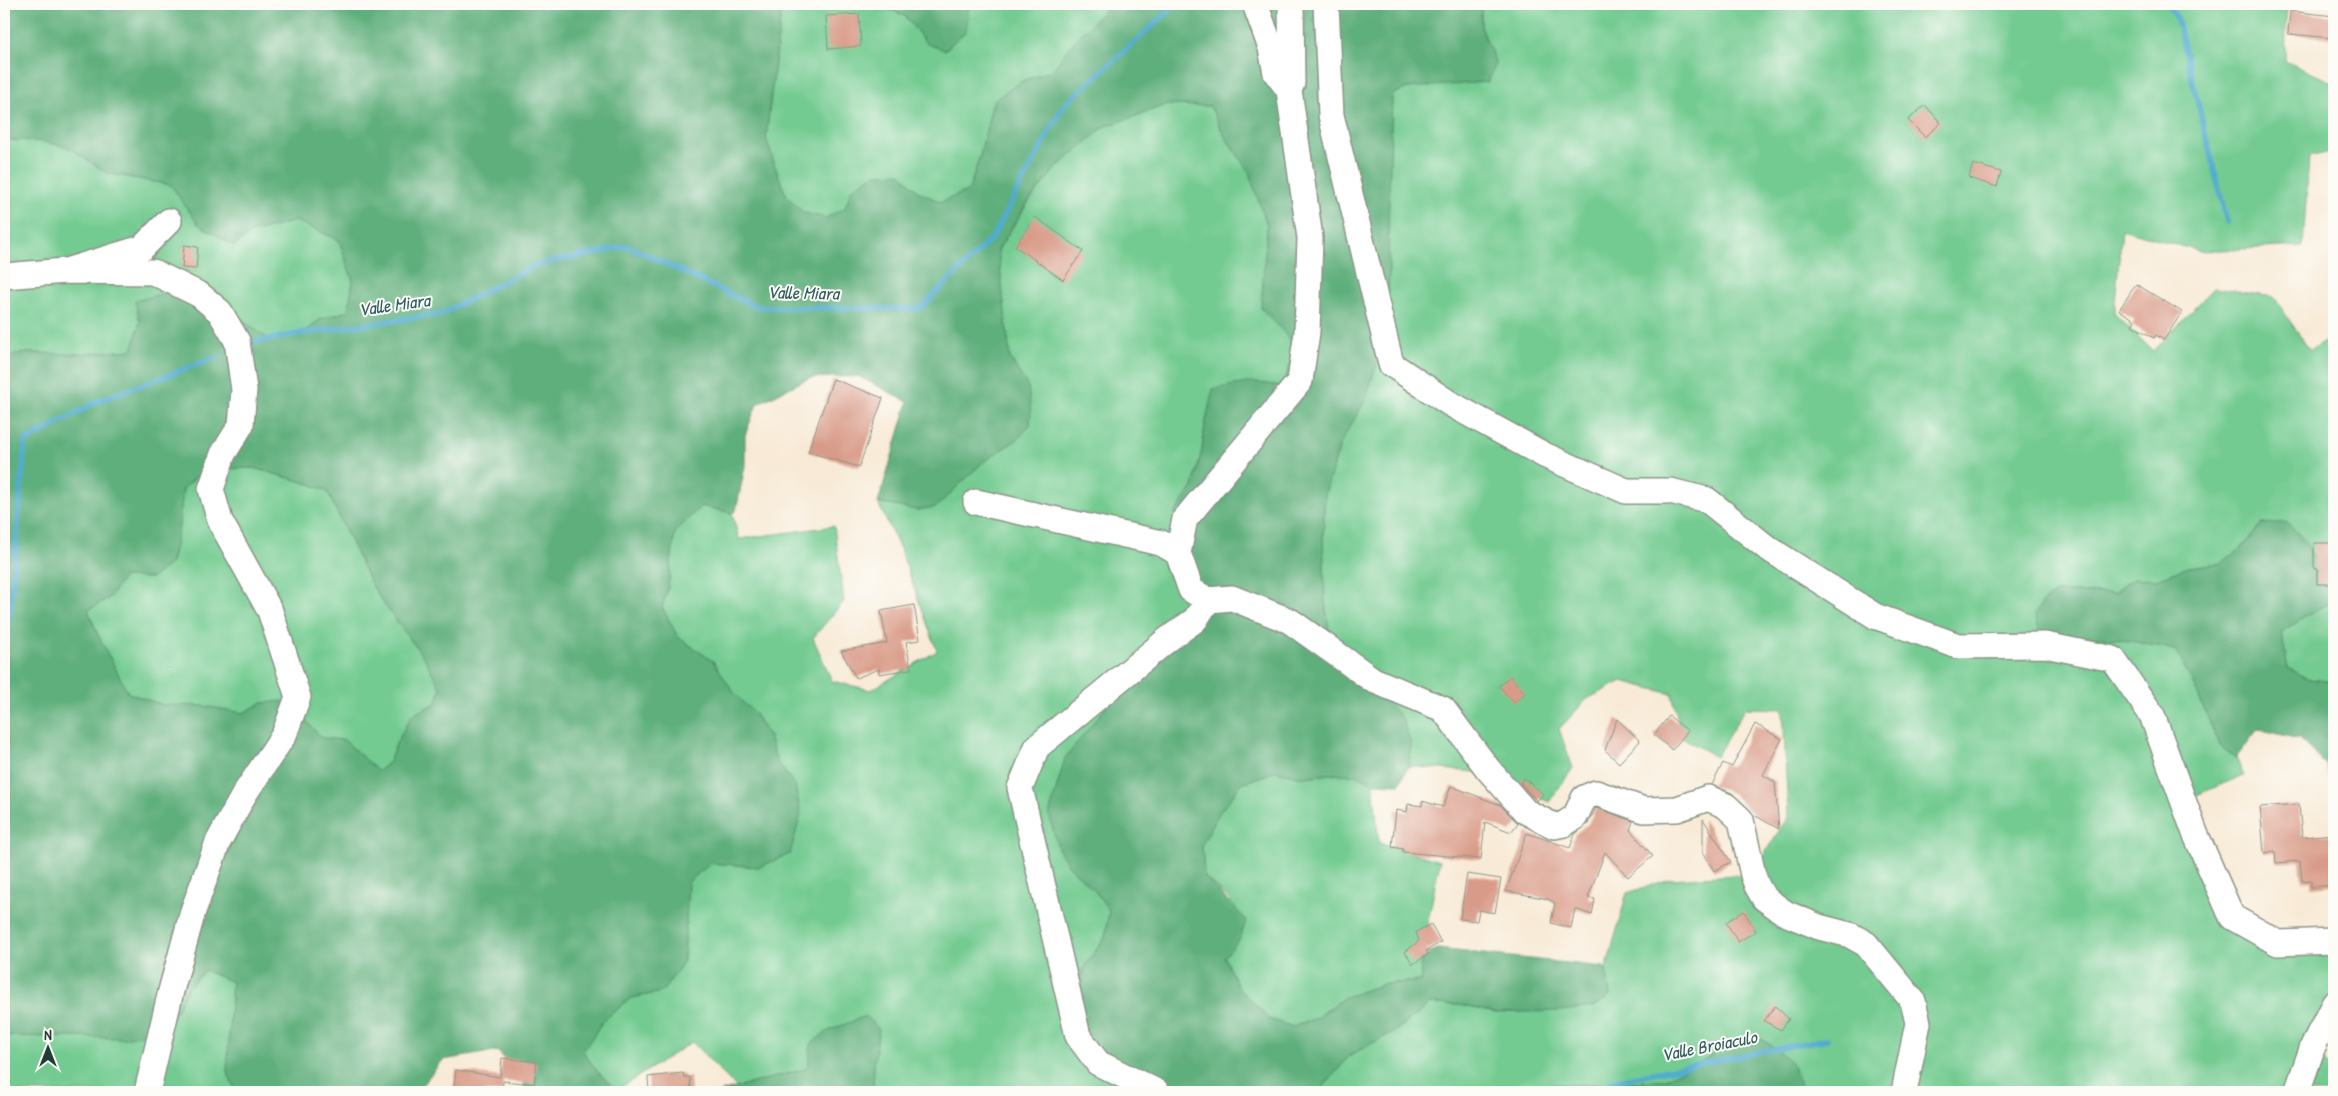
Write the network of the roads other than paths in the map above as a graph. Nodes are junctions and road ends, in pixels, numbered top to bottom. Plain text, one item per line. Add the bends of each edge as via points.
1 (1255, 4) edge
2 (1291, 4) edge
3 (1326, 4) edge
4 (1289, 90) junction
5 (169, 221) dead end
6 (66, 271) junction
7 (4, 276) edge
8 (976, 502) dead end
9 (1178, 553) junction
10 (1208, 600) junction
11 (2334, 941) edge
12 (2334, 1004) edge
13 (147, 1092) edge
14 (1157, 1092) edge
15 (1904, 1092) edge
16 (2298, 1092) edge

1 - 4 street via 1276,73
2 - 4 street via 1292,83
3 - 11 street via 1331,115 1391,364 1449,403 1544,455 1626,491 1670,491 1707,500 1766,547 1875,616 1958,646 2046,645 2113,659 2152,715 2195,833 2232,917 2278,943
4 - 9 street via 1310,238 1307,332 1300,381 1185,519
5 - 6 street via 142,248
6 - 7 street
6 - 13 street via 153,272 200,295 220,312 237,341 244,390 241,425 223,454 211,489 220,521 270,612 298,696 284,735 245,793 218,842 193,911
8 - 9 street via 1161,542
9 - 10 street via 1191,590
10 - 14 street via 1195,620 1037,747 1020,788 1078,1036 1098,1063
10 - 15 street via 1232,598 1290,622 1373,680 1444,709 1488,769 1525,811 1554,826 1575,817 1584,798 1596,793 1644,810 1677,808 1708,798 1726,806 1741,820 1755,881 1764,898 1785,913 1850,935 1866,944 1913,1001 1918,1023
12 - 16 street via 2313,1046

